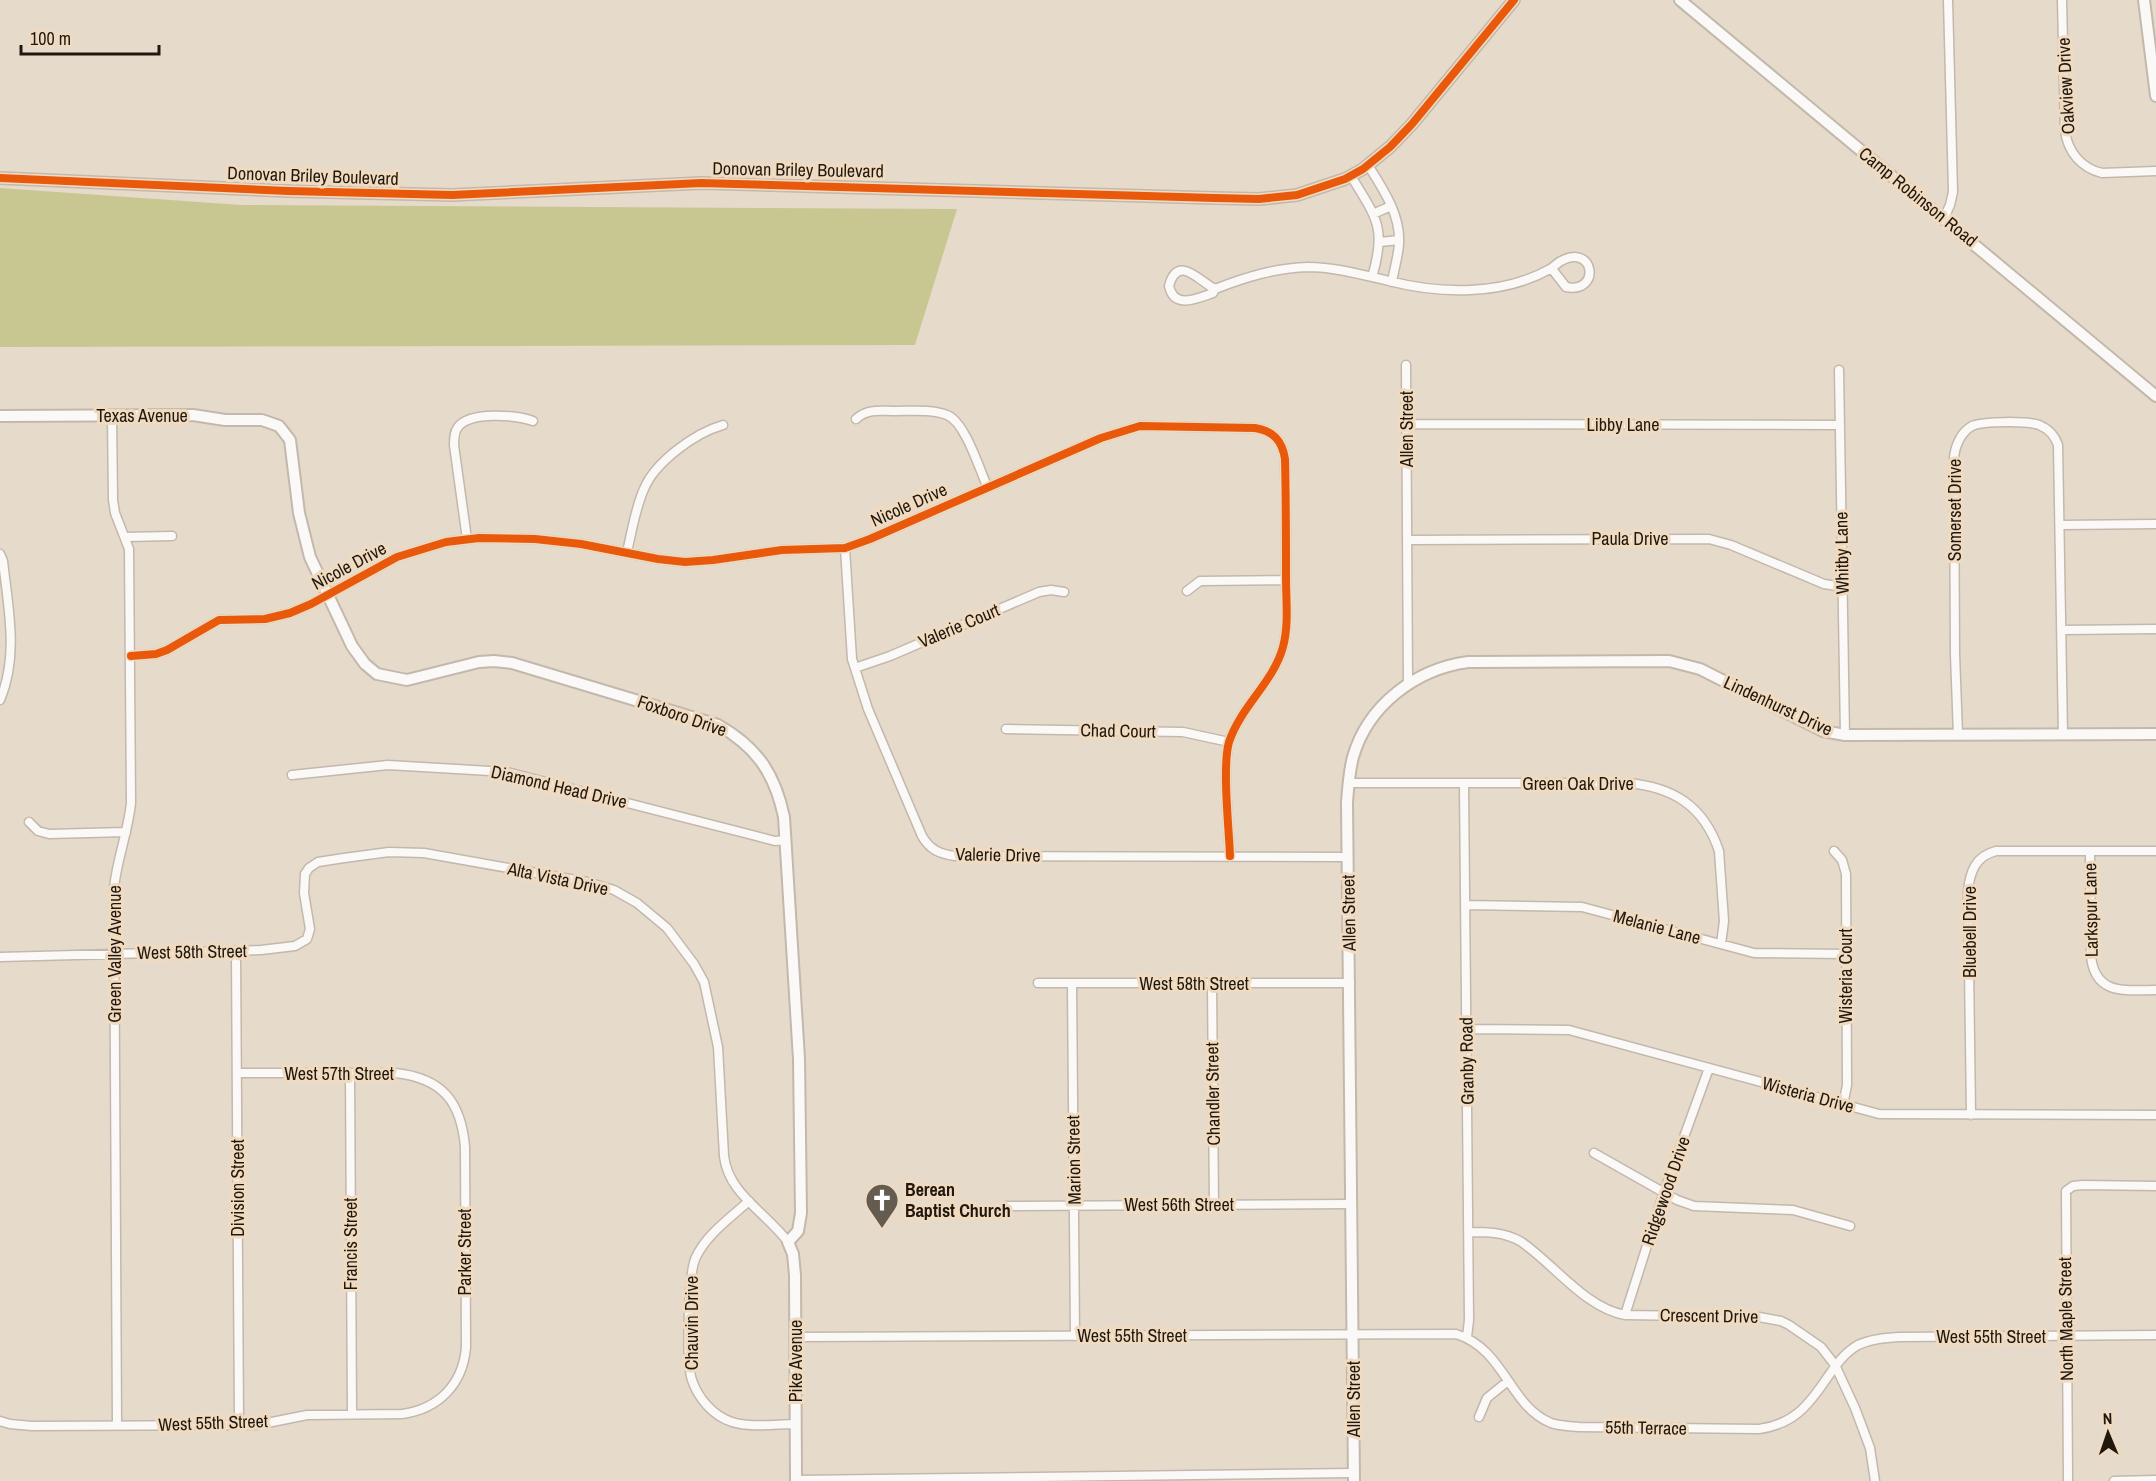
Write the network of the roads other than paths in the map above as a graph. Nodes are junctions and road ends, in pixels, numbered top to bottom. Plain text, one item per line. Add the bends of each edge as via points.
1 (1514, 0) edge
2 (1680, 0) edge
3 (1948, 0) edge
4 (2062, 0) edge
5 (2144, 0) edge
6 (2156, 96) edge
7 (1368, 165) junction
8 (2156, 171) edge
9 (1351, 176) junction
10 (0, 178) edge
11 (1391, 206) junction
12 (1372, 214) junction
13 (1944, 218) junction
14 (1399, 240) junction
15 (1380, 242) junction
16 (1552, 269) junction
17 (1372, 277) junction
18 (1392, 282) junction
19 (1215, 288) junction
20 (1406, 365) dead end
21 (1839, 370) dead end
22 (2154, 393) edge
23 (112, 415) junction
24 (0, 416) edge
25 (856, 418) dead end
26 (533, 421) dead end
27 (1407, 424) junction
28 (723, 425) dead end
29 (1839, 425) junction
30 (282, 429) joint
31 (987, 486) junction
32 (2156, 524) edge
33 (2061, 525) junction
34 (172, 536) dead end
35 (125, 537) junction
36 (467, 539) junction
37 (1408, 540) junction
38 (845, 548) junction
39 (627, 552) junction
40 (0, 554) edge
41 (1286, 580) junction
42 (1843, 588) junction
43 (1187, 591) dead end
44 (1064, 592) dead end
45 (327, 595) junction
46 (2156, 628) edge
47 (2063, 630) junction
48 (131, 656) junction
49 (855, 668) junction
50 (1408, 683) junction
51 (0, 700) edge
52 (1006, 729) dead end
53 (2156, 734) edge
54 (1845, 735) junction
55 (1959, 735) junction
56 (2063, 735) junction
57 (1229, 742) junction
58 (292, 775) dead end
59 (1348, 783) junction
60 (1464, 784) junction
61 (29, 822) dead end
62 (126, 832) junction
63 (786, 840) junction
64 (1834, 851) dead end
65 (2090, 851) junction
66 (2156, 851) edge
67 (1230, 856) junction
68 (1348, 856) junction
69 (306, 870) joint
70 (1465, 905) junction
71 (1721, 944) junction
72 (236, 951) junction
73 (114, 953) junction
74 (1847, 954) junction
75 (0, 957) edge
76 (1038, 983) dead end
77 (1071, 983) junction
78 (1350, 983) junction
79 (1212, 984) junction
80 (2156, 990) edge
81 (1467, 1029) junction
82 (1709, 1068) junction
83 (237, 1073) junction
84 (350, 1073) junction
85 (438, 1087) joint
86 (1843, 1105) junction
87 (1971, 1115) junction
88 (2156, 1115) edge
89 (1594, 1153) dead end
90 (2156, 1186) edge
91 (1664, 1192) junction
92 (749, 1200) junction
93 (1214, 1204) junction
94 (1353, 1204) junction
95 (1074, 1205) junction
96 (1006, 1206) dead end
97 (1850, 1227) dead end
98 (1469, 1232) junction
99 (788, 1242) junction
100 (1625, 1315) junction
101 (1354, 1334) junction
102 (2156, 1335) edge
103 (1075, 1336) junction
104 (2067, 1336) junction
105 (796, 1337) junction
106 (1467, 1337) junction
107 (1835, 1365) junction
108 (1508, 1381) junction
109 (424, 1409) joint
110 (352, 1414) junction
111 (1479, 1417) dead end
112 (0, 1421) edge
113 (796, 1424) junction
114 (117, 1425) junction
115 (239, 1425) junction
116 (1354, 1477) edge
117 (1235, 1478) edge
118 (1020, 1479) edge
119 (796, 1480) edge
120 (909, 1480) edge
121 (2156, 1480) edge
122 (1875, 1481) edge
123 (2068, 1481) edge
124 (2114, 1481) edge

1 - 7 street, Donovan Briley Boulevard via 1412,124
2 - 13 street, Camp Robinson Road
3 - 13 street via 1953,192
4 - 8 street, Oakview Drive via 2066,131 2071,149 2080,162 2102,174
5 - 6 street
7 - 9 street, Donovan Briley Boulevard
7 - 11 street
9 - 10 street, Donovan Briley Boulevard via 1297,195 1259,199 701,183 443,195
9 - 12 street
11 - 12 street
11 - 14 street via 1398,222
12 - 15 street
13 - 22 street, Camp Robinson Road
14 - 15 street
14 - 18 street
15 - 17 street
16 - 16 street via 1566,287 1576,289 1589,278 1588,263 1578,258 1559,262
16 - 18 street via 1510,284 1476,290
17 - 18 street
17 - 19 street via 1331,269 1290,268 1257,273
19 - 19 street via 1185,271 1178,272 1169,286 1172,295 1187,301 1213,293
20 - 27 street, Allen Street
21 - 29 street, Whitby Lane
23 - 24 street, Texas Avenue
23 - 30 street, Texas Avenue via 262,420
23 - 35 street, Green Valley Avenue via 113,500
25 - 31 street via 873,410 948,415 957,422
26 - 36 street via 514,416 480,417 458,427 454,445
27 - 29 street, Libby Lane
27 - 37 street, Allen Street
28 - 39 street via 688,442 651,476 642,494
29 - 42 street, Whitby Lane
30 - 45 street, Foxboro Drive via 292,445 303,532
31 - 38 street, Nicole Drive
31 - 41 street, Nicole Drive via 1131,428 1163,425 1263,429 1281,442 1286,459
32 - 33 street
33 - 47 street, Somerset Drive
33 - 55 street, Somerset Drive via 2059,452 2052,433 2032,423 1988,423 1965,431 1954,458
34 - 35 street
35 - 48 street, Green Valley Avenue via 130,566
36 - 39 street, Nicole Drive via 535,539
36 - 45 street, Nicole Drive via 397,557
37 - 42 street, Paula Drive via 1710,539
37 - 50 street, Allen Street
38 - 39 street, Nicole Drive via 782,550 685,562
38 - 49 street, Valerie Drive
40 - 51 street via 11,652
41 - 43 street via 1200,581
41 - 57 street, Nicole Drive via 1286,631 1278,662
42 - 54 street, Whitby Lane
44 - 49 street, Valerie Court via 1039,592
45 - 48 street, Nicole Drive via 265,619 219,620 162,652
45 - 63 street, Foxboro Drive via 360,658 377,674 406,680 479,662 512,663 718,725 745,743 766,768 780,798
46 - 47 street
47 - 56 street, Somerset Drive
48 - 62 street, Green Valley Avenue via 131,803
49 - 67 street, Valerie Drive via 868,709 922,836 928,846 939,852 965,856
50 - 54 street, Lindenhurst Drive via 1438,669 1468,662 1669,661 1700,669 1823,731
50 - 59 street, Allen Street via 1364,732
52 - 57 street, Chad Court via 1183,732
53 - 56 street, Lindenhurst Drive
54 - 55 street, Lindenhurst Drive
55 - 56 street, Lindenhurst Drive
57 - 67 street, Nicole Drive
58 - 63 street, Diamond Head Drive via 388,765 507,772 775,841
59 - 60 street, Green Oak Drive
59 - 68 street, Allen Street
60 - 70 street, Granby Road
60 - 71 street, Green Oak Drive via 1628,783 1673,793 1697,811 1715,840 1721,861
61 - 62 street via 42,833
62 - 73 street, Green Valley Avenue via 115,871
63 - 99 street, Foxboro Drive via 802,1188 800,1223
64 - 74 street, Wisteria Court via 1846,874
65 - 66 street, Bluebell Drive
65 - 80 street, Larkspur Lane via 2093,970 2113,989
65 - 87 street, Bluebell Drive via 1996,851 1983,855 1972,871 1968,891
67 - 68 street, Valerie Drive
68 - 78 street, Allen Street
69 - 72 street, West 58th Street via 309,937 296,946
69 - 92 street, Alta Vista Drive via 318,862 344,858 389,852 424,853 587,882 638,903 679,941 704,982 718,1047 724,1161 734,1183
70 - 71 street, Melanie Lane via 1582,907
70 - 81 street, Granby Road
71 - 74 street, Melanie Lane via 1765,955
72 - 73 street, West 58th Street
72 - 83 street, Division Street
73 - 75 street, West 58th Street
73 - 114 street, Green Valley Avenue
74 - 86 street, Wisteria Court via 1847,1084
76 - 77 street, West 58th Street
77 - 79 street, West 58th Street
77 - 95 street, Marion Street
78 - 79 street, West 58th Street
78 - 94 street, Allen Street
79 - 93 street, Chandler Street
81 - 82 street, Wisteria Drive via 1569,1030
81 - 98 street, Granby Road
82 - 86 street, Wisteria Drive
82 - 91 street, Ridgewood Drive
83 - 84 street, West 57th Street
83 - 115 street, Division Street
84 - 85 street, West 57th Street via 411,1075
84 - 110 street, Francis Street
85 - 109 street, Parker Street via 455,1107 463,1127 466,1347 462,1370 453,1387
86 - 87 street, Wisteria Drive via 1879,1114
87 - 88 street, Wisteria Drive
89 - 91 street
90 - 104 street, North Maple Street via 2068,1188 2064,1195
91 - 97 street via 1694,1206 1793,1210
91 - 100 street, Ridgewood Drive
92 - 99 street, Alta Vista Drive
92 - 113 street, Chauvin Drive via 711,1236 695,1258 690,1282 691,1378 708,1406 731,1422
93 - 94 street, West 56th Street
93 - 95 street, West 56th Street
94 - 101 street, Allen Street
95 - 96 street, West 56th Street
95 - 103 street, Marion Street
98 - 100 street, Crescent Drive via 1495,1233 1520,1241 1603,1309
98 - 106 street, Granby Road
99 - 105 street, Pike Avenue via 795,1275
100 - 107 street, Crescent Drive via 1770,1318 1789,1325 1821,1347
101 - 103 street, West 55th Street
101 - 106 street, West 55th Street
101 - 116 street, Allen Street
102 - 104 street, West 55th Street
103 - 105 street, West 55th Street
104 - 107 street, West 55th Street via 1881,1338 1856,1346
104 - 123 street, North Maple Street
105 - 113 street, Pike Avenue
106 - 108 street, 55th Terrace via 1488,1353
107 - 108 street, 55th Terrace via 1799,1413 1783,1424 1759,1429 1562,1426 1534,1412
107 - 122 street, Crescent Drive via 1870,1448
108 - 111 street via 1487,1398
109 - 110 street, West 55th Street via 402,1414
110 - 115 street, West 55th Street via 296,1416 267,1424
112 - 114 street, West 55th Street via 32,1426
113 - 119 street, Pike Avenue
114 - 115 street, West 55th Street
116 - 117 street
117 - 118 street
118 - 120 street
119 - 120 street
121 - 124 street

